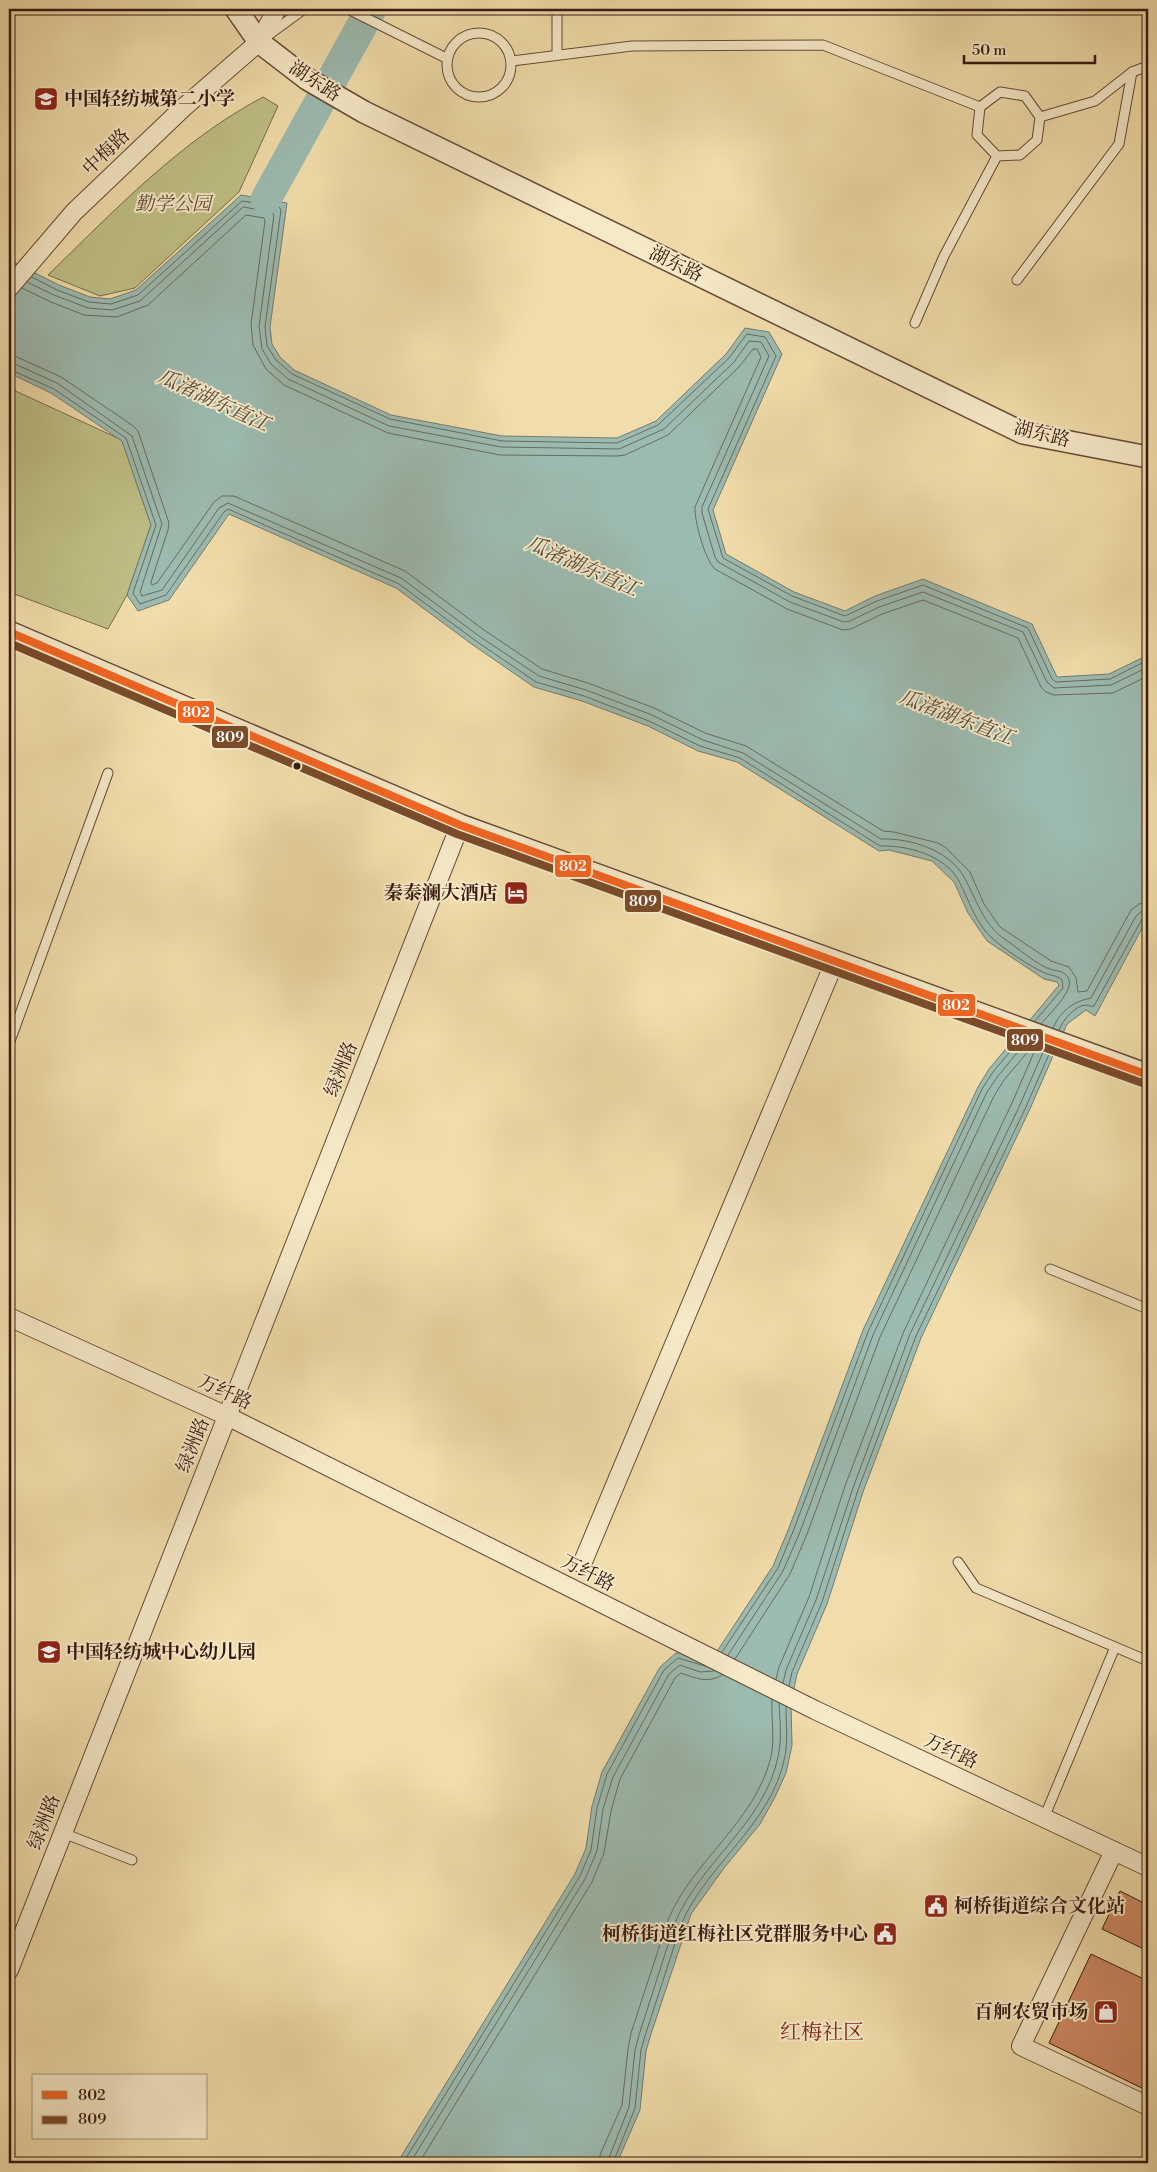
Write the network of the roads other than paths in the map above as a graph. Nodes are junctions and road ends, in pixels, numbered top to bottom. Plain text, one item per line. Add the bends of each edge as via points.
1 (236, 9) edge
2 (277, 9) edge
3 (304, 9) edge
4 (348, 9) edge
5 (557, 9) edge
6 (259, 42) junction
7 (557, 55) junction
8 (446, 58) junction
9 (512, 61) junction
10 (1148, 66) edge
11 (1132, 72) junction
12 (980, 107) junction
13 (1040, 117) junction
14 (997, 156) junction
15 (1017, 280) dead end
16 (9, 288) edge
17 (915, 323) dead end
18 (1148, 456) edge
19 (9, 632) edge
20 (108, 773) dead end
21 (460, 825) junction
22 (834, 961) junction
23 (9, 1044) edge
24 (1148, 1075) edge
25 (1050, 1269) dead end
26 (1148, 1309) edge
27 (9, 1317) edge
28 (227, 1416) junction
29 (958, 1562) dead end
30 (582, 1564) dead end
31 (1115, 1647) junction
32 (1148, 1661) edge
33 (1044, 1818) junction
34 (63, 1833) junction
35 (1114, 1851) junction
36 (132, 1860) dead end
37 (1148, 1867) edge
38 (9, 1970) edge
39 (1148, 2106) edge

1 - 6 street, 湖东路
2 - 6 street, 中梅路
3 - 6 lane
4 - 8 lane
5 - 7 lane
6 - 16 street, 中梅路 via 183,108 74,212
6 - 18 street, 湖东路 via 307,79 364,112 1023,433
7 - 9 lane
7 - 12 lane via 632,46 823,45
8 - 9 lane via 458,38 480,31 502,40
8 - 9 lane via 449,81 466,97 489,98 507,84
10 - 11 lane
11 - 13 lane via 1095,101
11 - 15 lane via 1119,144
12 - 13 lane via 1000,92 1026,96
12 - 14 lane via 977,135
13 - 14 lane via 1037,140 1032,145 1020,155
14 - 17 lane via 944,256
19 - 21 street
20 - 23 lane
21 - 22 street
21 - 28 street, 绿洲路
22 - 24 street
22 - 30 street
25 - 26 lane
27 - 28 street, 万纤路
28 - 33 street, 万纤路 via 680,1644
28 - 34 street, 绿洲路
29 - 31 lane via 976,1588
31 - 32 lane
31 - 33 lane
33 - 35 street, 万纤路
34 - 36 lane
34 - 38 street, 绿洲路
35 - 37 street, 万纤路
35 - 39 street via 1021,2046

